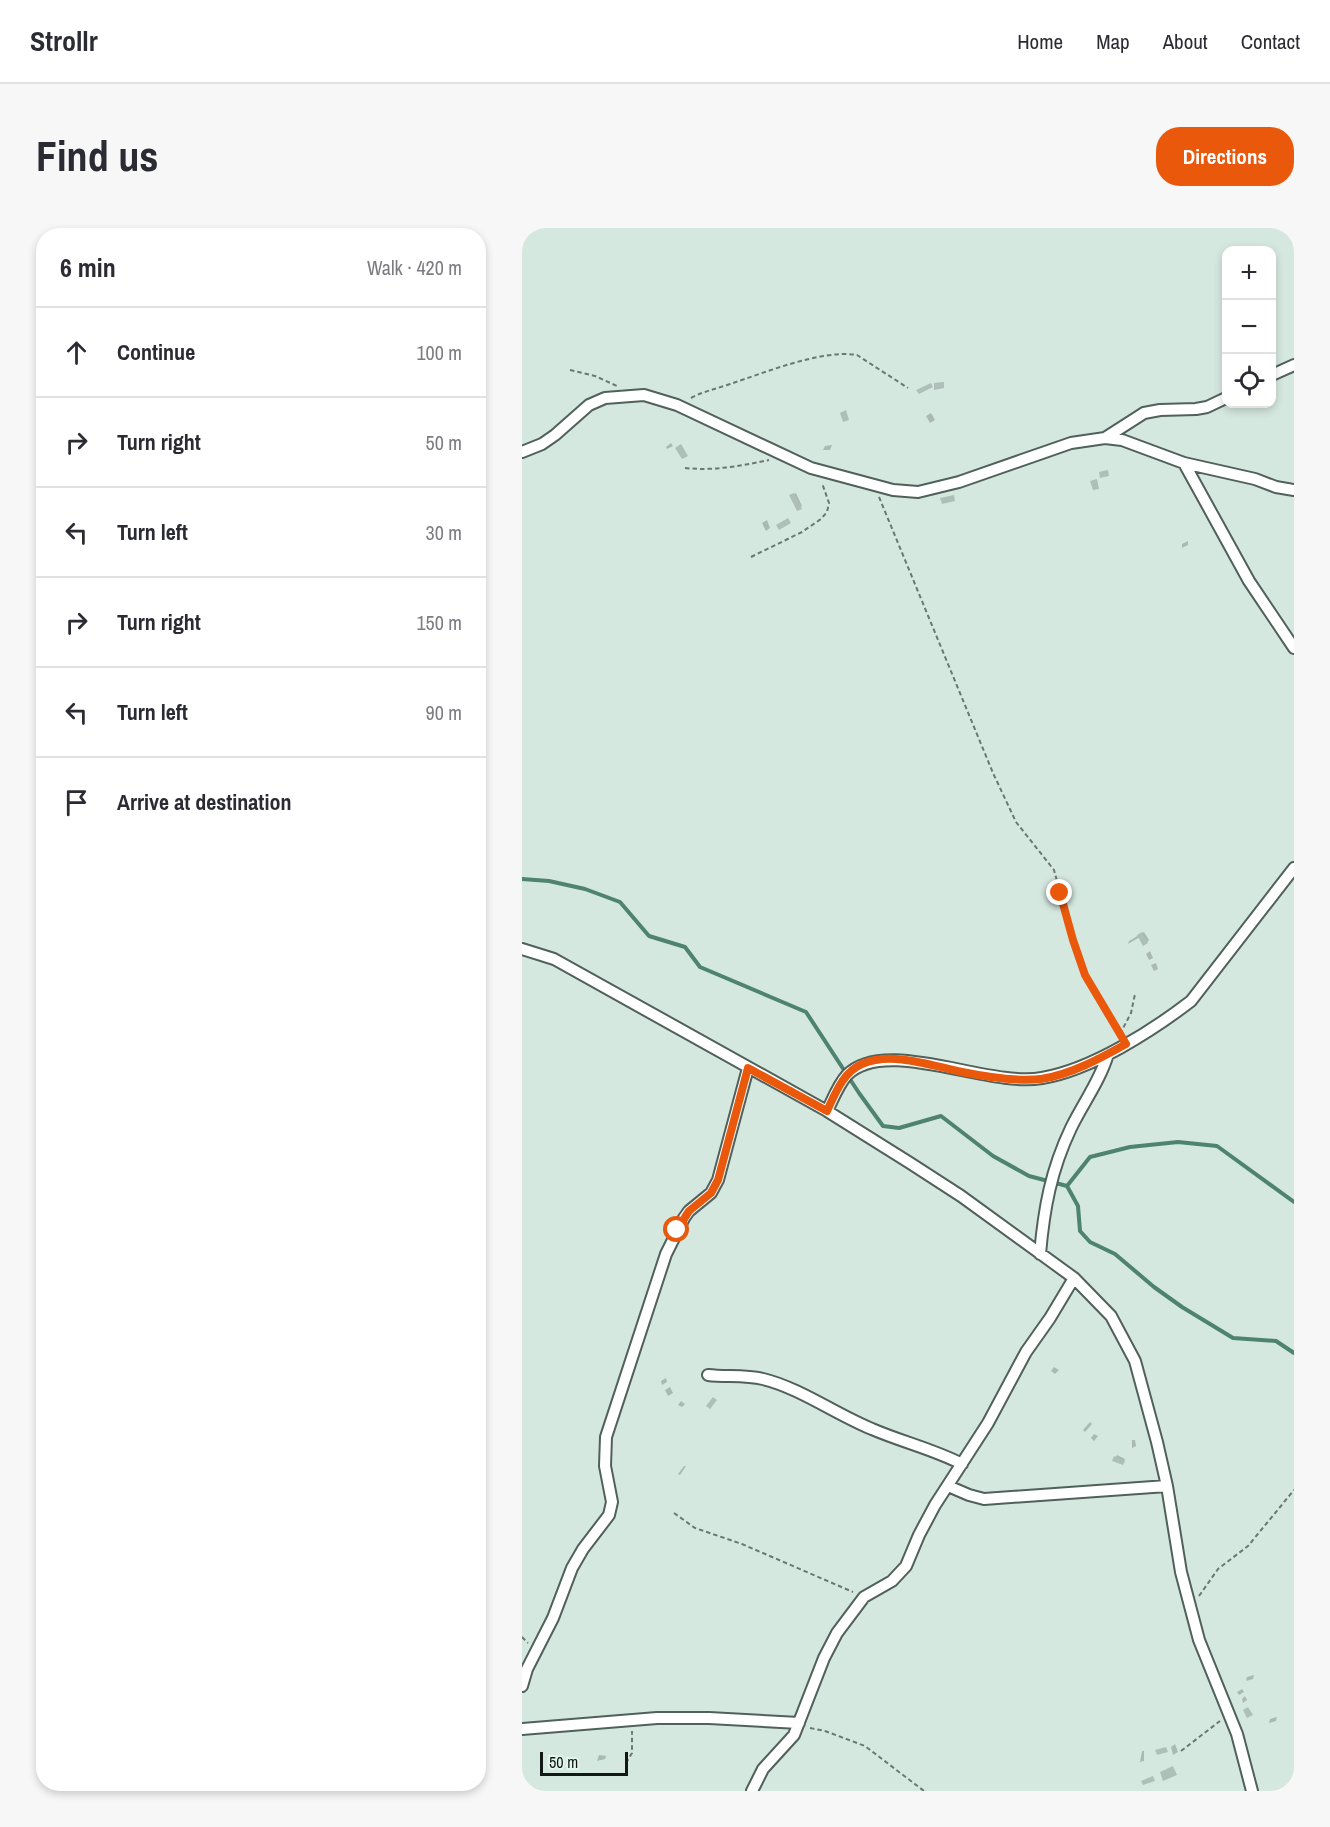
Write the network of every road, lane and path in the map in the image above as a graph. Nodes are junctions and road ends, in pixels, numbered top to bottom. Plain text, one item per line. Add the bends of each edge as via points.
1 (1294, 365) edge
2 (570, 370) dead end
3 (1276, 373) edge
4 (908, 388) dead end
5 (632, 395) junction
6 (1222, 400) edge
7 (677, 405) junction
8 (1105, 438) junction
9 (522, 452) edge
10 (786, 456) junction
11 (1184, 463) junction
12 (685, 468) dead end
13 (818, 470) junction
14 (874, 485) junction
15 (1294, 490) edge
16 (751, 557) dead end
17 (1294, 648) edge
18 (1294, 868) edge
19 (522, 949) edge
20 (1135, 994) dead end
21 (1123, 1039) junction
22 (1108, 1054) junction
23 (748, 1068) junction
24 (827, 1111) junction
25 (1040, 1254) junction
26 (1074, 1278) junction
27 (708, 1375) dead end
28 (962, 1464) junction
29 (948, 1486) junction
30 (1167, 1486) junction
31 (1294, 1490) edge
32 (674, 1513) dead end
33 (864, 1597) junction
34 (1191, 1608) junction
35 (522, 1686) edge
36 (1229, 1713) junction
37 (633, 1719) junction
38 (799, 1724) junction
39 (522, 1729) edge
40 (1181, 1751) dead end
41 (626, 1763) dead end
42 (752, 1791) edge
43 (924, 1791) edge
44 (1252, 1791) edge

1 - 3 street
2 - 5 path via 595,376
4 - 7 path via 857,355 848,354 816,358 765,373 705,391
5 - 7 street
5 - 9 street via 605,398 589,405 555,435
6 - 8 street via 1196,409 1144,413
7 - 10 street
8 - 11 street via 1122,440
8 - 14 street via 1071,443 918,492
10 - 12 path via 726,468
10 - 13 street
11 - 15 street
11 - 17 street via 1249,581
13 - 14 street
13 - 16 path via 829,503 822,519
14 - 21 path via 993,773 1016,822 1054,870 1085,975
18 - 21 street via 1191,1001 1174,1014
19 - 23 street via 554,959
20 - 21 path
21 - 22 street
22 - 24 street via 1041,1079 1003,1078 905,1060 880,1060 862,1064 847,1075
22 - 25 street via 1103,1072 1070,1131 1051,1182
23 - 24 street
23 - 35 street via 718,1180 711,1193 684,1218 666,1254 606,1437 605,1466 612,1502 609,1515 572,1568
24 - 25 street via 961,1196
25 - 26 street
26 - 28 street
26 - 30 street via 1111,1316 1135,1361
27 - 28 street via 775,1383 872,1430
28 - 29 street
29 - 30 street via 984,1499
29 - 33 street via 906,1566 892,1581
30 - 34 street
31 - 34 path via 1248,1546 1218,1569
32 - 33 path via 695,1528
33 - 38 street via 841,1626 824,1658
34 - 36 street via 1209,1667
36 - 40 path
36 - 44 street
37 - 38 street via 709,1718
37 - 39 street
37 - 41 path via 632,1753
38 - 42 street via 794,1735 757,1776
38 - 43 path via 865,1746

